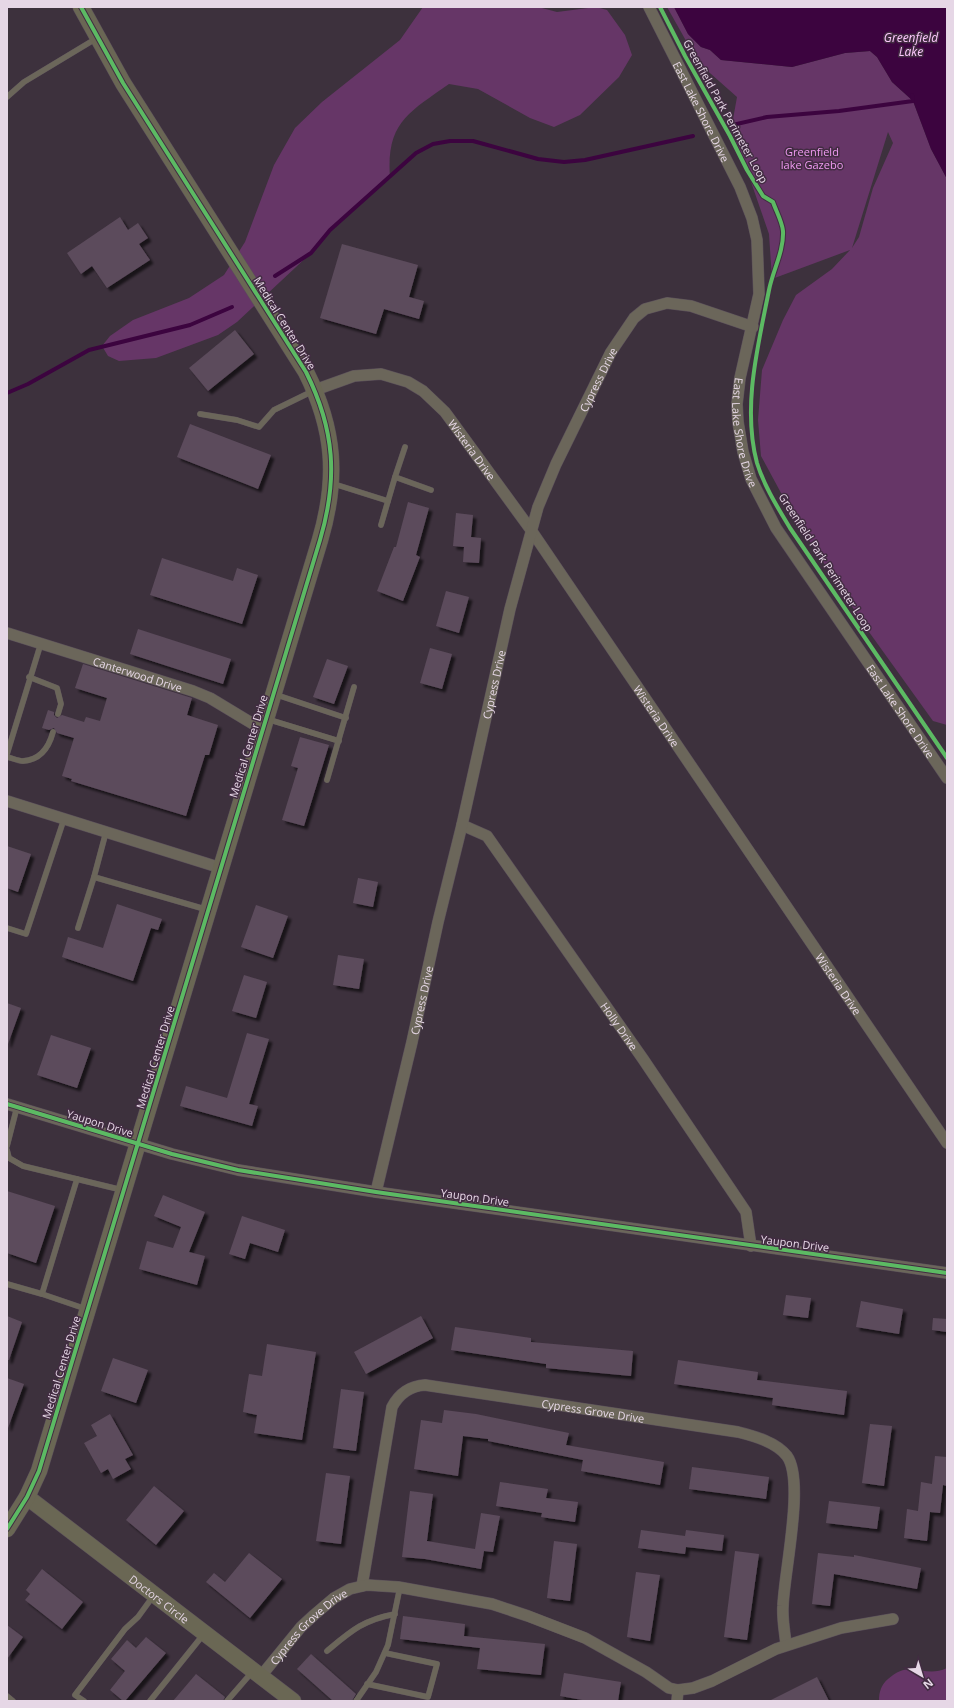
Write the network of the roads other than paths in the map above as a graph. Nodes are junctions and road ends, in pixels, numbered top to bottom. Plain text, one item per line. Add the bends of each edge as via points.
1 (81, 7) edge
2 (649, 7) edge
3 (97, 38) junction
4 (7, 97) edge
5 (752, 327) junction
6 (315, 390) junction
7 (200, 414) dead end
8 (405, 447) dead end
9 (395, 477) junction
10 (332, 483) junction
11 (431, 490) dead end
12 (388, 501) junction
13 (381, 525) dead end
14 (531, 530) junction
15 (7, 633) edge
16 (41, 642) junction
17 (29, 677) junction
18 (354, 688) dead end
19 (274, 694) junction
20 (58, 714) dead end
21 (346, 718) junction
22 (265, 724) junction
23 (53, 732) dead end
24 (339, 741) junction
25 (7, 756) edge
26 (947, 778) edge
27 (327, 780) dead end
28 (7, 801) edge
29 (64, 819) junction
30 (462, 825) junction
31 (106, 832) junction
32 (221, 868) junction
33 (94, 877) junction
34 (208, 910) junction
35 (7, 928) edge
36 (78, 928) dead end
37 (12, 1106) edge
38 (947, 1143) edge
39 (139, 1144) junction
40 (7, 1146) edge
41 (7, 1150) edge
42 (8, 1159) edge
43 (77, 1179) junction
44 (124, 1191) junction
45 (376, 1192) junction
46 (751, 1246) junction
47 (947, 1273) edge
48 (7, 1284) edge
49 (42, 1294) junction
50 (88, 1310) junction
51 (27, 1497) junction
52 (7, 1529) edge
53 (362, 1586) junction
54 (400, 1587) junction
55 (154, 1595) junction
56 (395, 1614) junction
57 (893, 1619) dead end
58 (205, 1633) junction
59 (786, 1646) junction
60 (327, 1651) dead end
61 (385, 1653) junction
62 (257, 1673) junction
63 (367, 1684) junction
64 (678, 1695) edge
65 (7, 1696) edge
66 (286, 1699) edge
67 (13, 1701) edge
68 (84, 1701) edge
69 (150, 1701) edge
70 (227, 1701) edge
71 (356, 1701) edge

1 - 3 street, Medical Center Drive
2 - 5 street, East Lake Shore Drive via 731,167 752,218 757,240 759,294
3 - 4 lane via 24,82
3 - 6 street, Medical Center Drive via 296,355
5 - 14 street, Cypress Drive via 691,306 668,303 645,309 634,318 611,352 556,464
5 - 26 street, East Lake Shore Drive via 740,378 737,404 743,452 751,479 776,528
6 - 7 lane via 274,410 259,427 237,420
6 - 10 street, Medical Center Drive via 324,415 330,445
6 - 14 street, Wisteria Drive via 367,374 396,378 423,391 454,422
8 - 9 lane
9 - 11 lane
9 - 12 lane
10 - 12 lane
10 - 19 street, Medical Center Drive via 325,523
12 - 13 lane
14 - 30 street, Cypress Drive via 510,609
14 - 38 street, Wisteria Drive
15 - 16 street, Canterwood Drive
16 - 17 lane
16 - 22 street, Canterwood Drive via 201,694
17 - 20 lane via 58,688 61,704
17 - 25 lane
18 - 21 lane
19 - 21 lane
19 - 22 street, Medical Center Drive
21 - 24 lane
22 - 24 lane
22 - 32 street, Medical Center Drive
23 - 25 lane via 51,741 42,754 23,761
24 - 27 lane
28 - 29 street
29 - 31 street
29 - 35 lane via 26,934
30 - 45 street, Cypress Drive
30 - 46 street, Holly Drive via 487,836 625,1034 746,1212
31 - 32 street
31 - 33 lane
32 - 34 street, Medical Center Drive
33 - 34 lane
33 - 36 lane
34 - 39 street, Medical Center Drive
37 - 39 street, Yaupon Drive
37 - 40 lane
39 - 44 street, Medical Center Drive
39 - 45 street, Yaupon Drive via 238,1170
41 - 42 lane
42 - 43 lane via 23,1166
43 - 44 lane
43 - 49 lane
44 - 50 street, Medical Center Drive
45 - 46 street, Yaupon Drive
46 - 47 street, Yaupon Drive
48 - 49 lane
49 - 50 lane
50 - 51 street, Medical Center Drive via 39,1470
51 - 52 street, Medical Center Drive
51 - 55 street, Doctors Circle
53 - 54 street, Cypress Grove Drive
53 - 59 street, Cypress Grove Drive via 392,1407 402,1393 425,1385 738,1432 767,1442 782,1451 787,1456 794,1476 782,1608
53 - 62 street, Cypress Grove Drive via 334,1598 301,1627
54 - 56 lane
54 - 64 street, Cypress Grove Drive via 492,1604 590,1640 646,1672
55 - 58 street, Doctors Circle
55 - 68 lane via 75,1694
56 - 60 lane via 376,1617 354,1628
56 - 61 lane
57 - 59 street, Cypress Grove Drive via 840,1628
58 - 62 street, Doctors Circle
58 - 69 lane
59 - 64 street, Cypress Grove Drive
61 - 63 lane
61 - 63 lane via 437,1664 428,1696
62 - 66 street, Doctors Circle
62 - 70 lane
63 - 71 lane
65 - 67 lane

